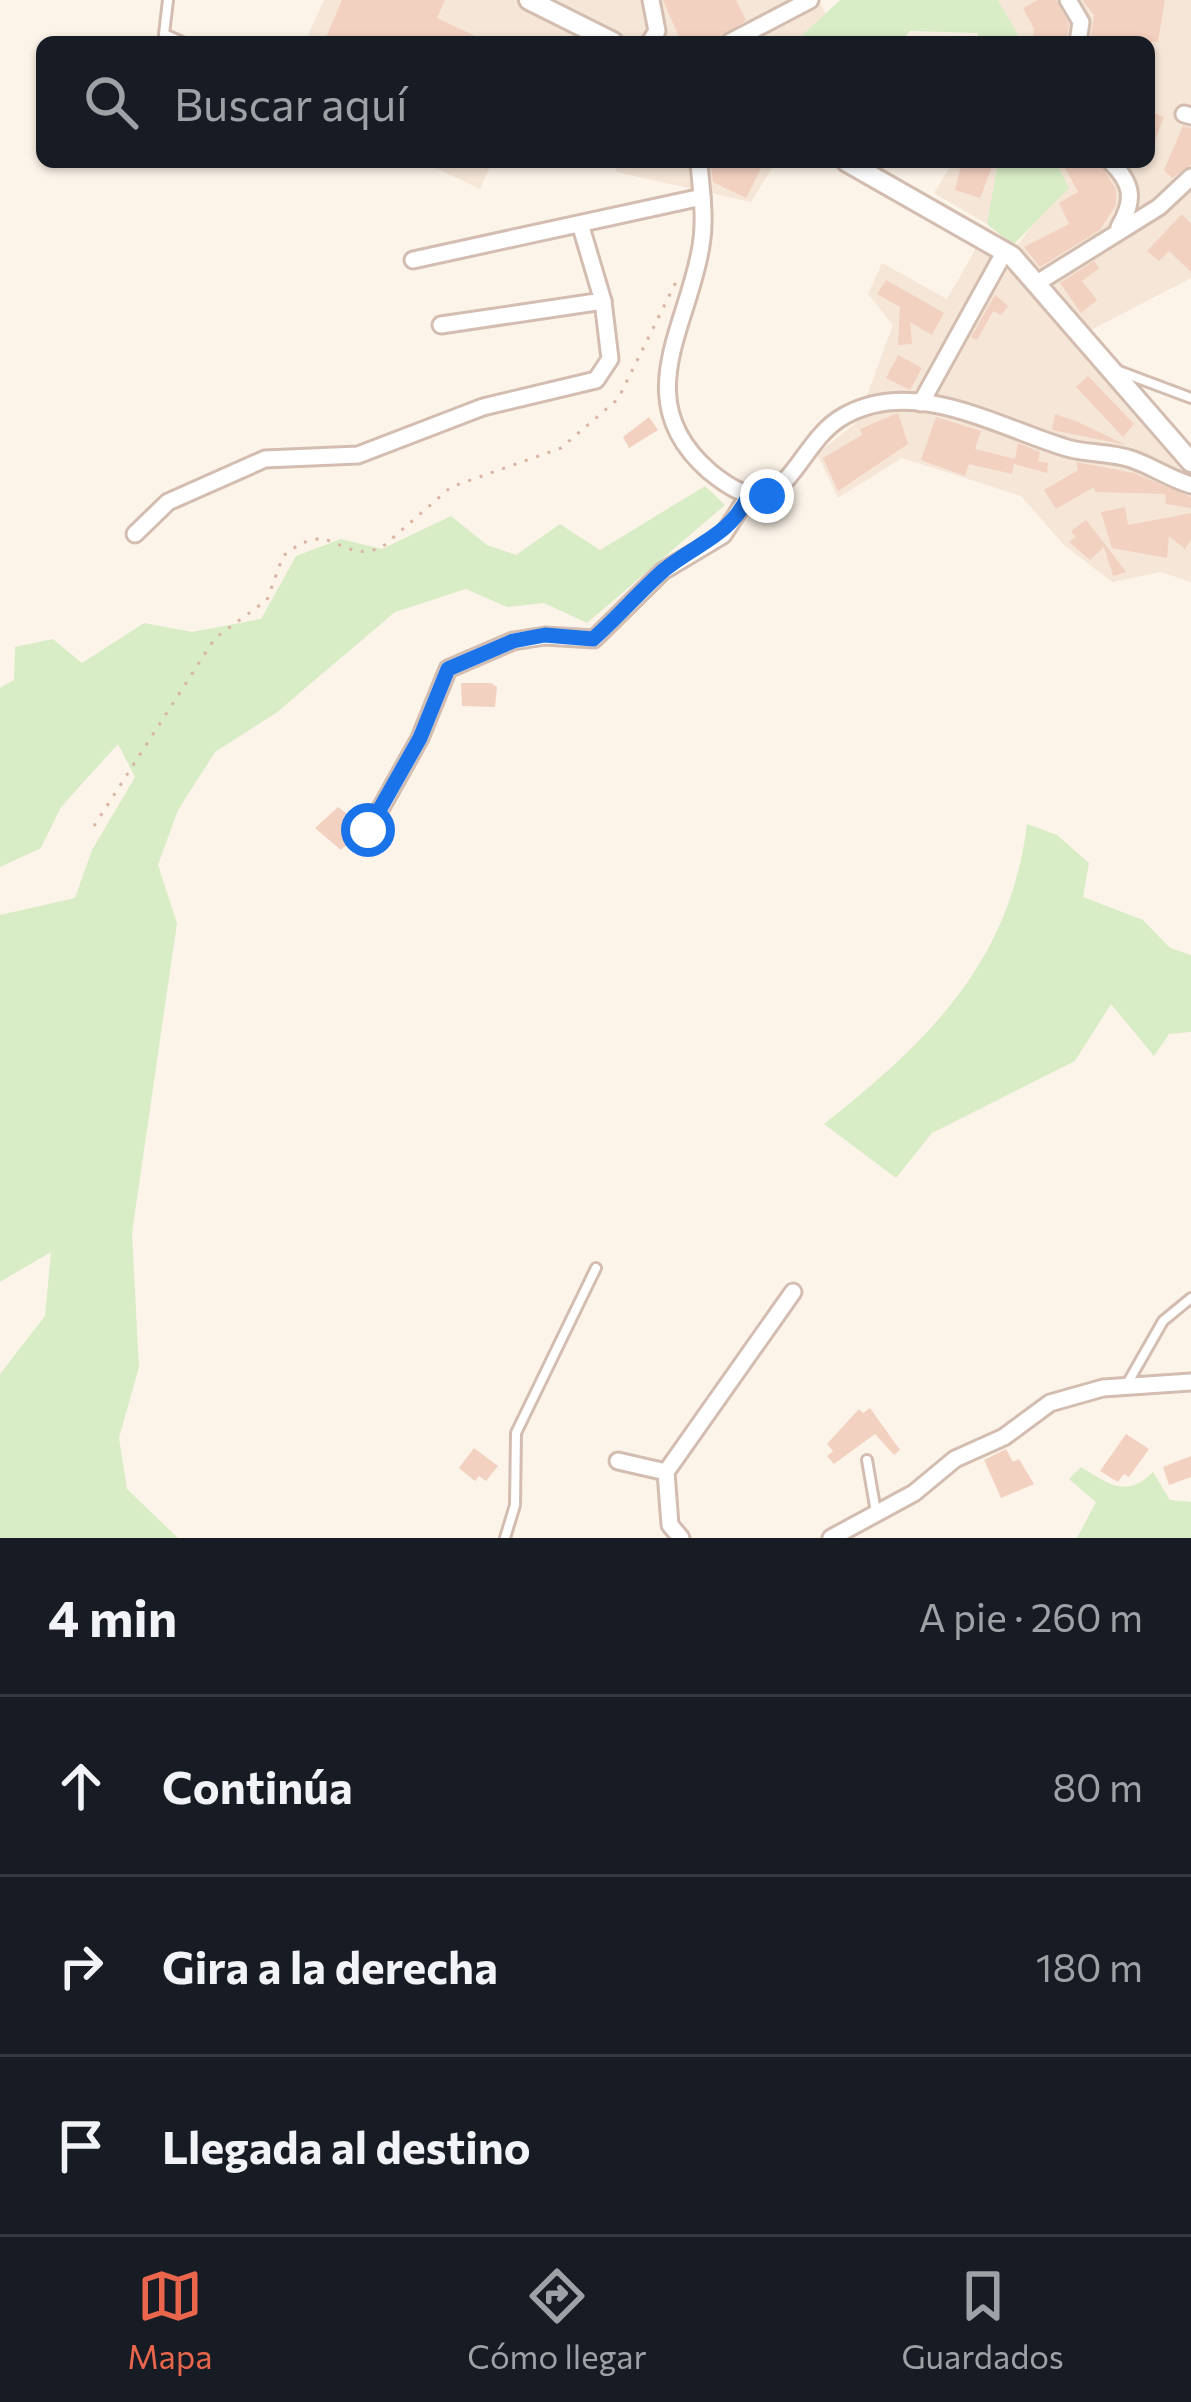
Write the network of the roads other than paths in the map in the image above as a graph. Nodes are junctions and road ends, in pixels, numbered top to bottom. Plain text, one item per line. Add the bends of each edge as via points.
1 (168, 0) edge
2 (529, 0) edge
3 (650, 0) edge
4 (810, 0) edge
5 (1068, 0) edge
6 (168, 36) edge
7 (601, 36) edge
8 (654, 36) edge
9 (741, 36) edge
10 (1079, 36) edge
11 (700, 168) edge
12 (858, 168) edge
13 (1116, 168) edge
14 (1191, 177) edge
15 (702, 197) junction
16 (580, 227) junction
17 (1116, 232) junction
18 (1005, 251) junction
19 (413, 260) dead end
20 (1037, 283) junction
21 (603, 301) junction
22 (441, 325) dead end
23 (1112, 368) junction
24 (1191, 398) edge
25 (921, 403) junction
26 (1191, 462) edge
27 (1191, 484) edge
28 (749, 495) junction
29 (135, 534) dead end
30 (368, 830) dead end
31 (596, 1268) dead end
32 (794, 1292) dead end
33 (1191, 1298) edge
34 (1191, 1382) edge
35 (1126, 1386) junction
36 (867, 1460) dead end
37 (618, 1461) dead end
38 (666, 1472) junction
39 (871, 1517) junction
40 (505, 1538) edge
41 (681, 1538) edge
42 (831, 1538) edge
43 (867, 1538) edge

1 - 6 lane
2 - 7 street
3 - 8 street
4 - 9 street
5 - 10 street via 1081,22
11 - 15 street
12 - 18 street
13 - 17 street via 1130,187 1131,205
14 - 17 street
15 - 16 street
15 - 28 street via 701,246 669,356 666,399 696,458
16 - 19 street
16 - 21 street
17 - 20 street
18 - 20 street
18 - 25 street
20 - 23 street
21 - 22 street
21 - 29 street via 610,358 596,380 482,407 358,455 265,459 168,502
23 - 24 lane
23 - 26 street
25 - 27 street via 1070,449 1129,458
25 - 28 street via 889,399 841,418 782,486
28 - 30 street via 723,535 663,571 593,639 513,641 448,669
31 - 40 lane via 516,1433 515,1505
32 - 38 street
33 - 35 lane via 1163,1321
34 - 35 street
35 - 39 street via 1050,1403
36 - 39 lane
37 - 38 street
38 - 41 street via 670,1525
39 - 42 street
39 - 43 lane

